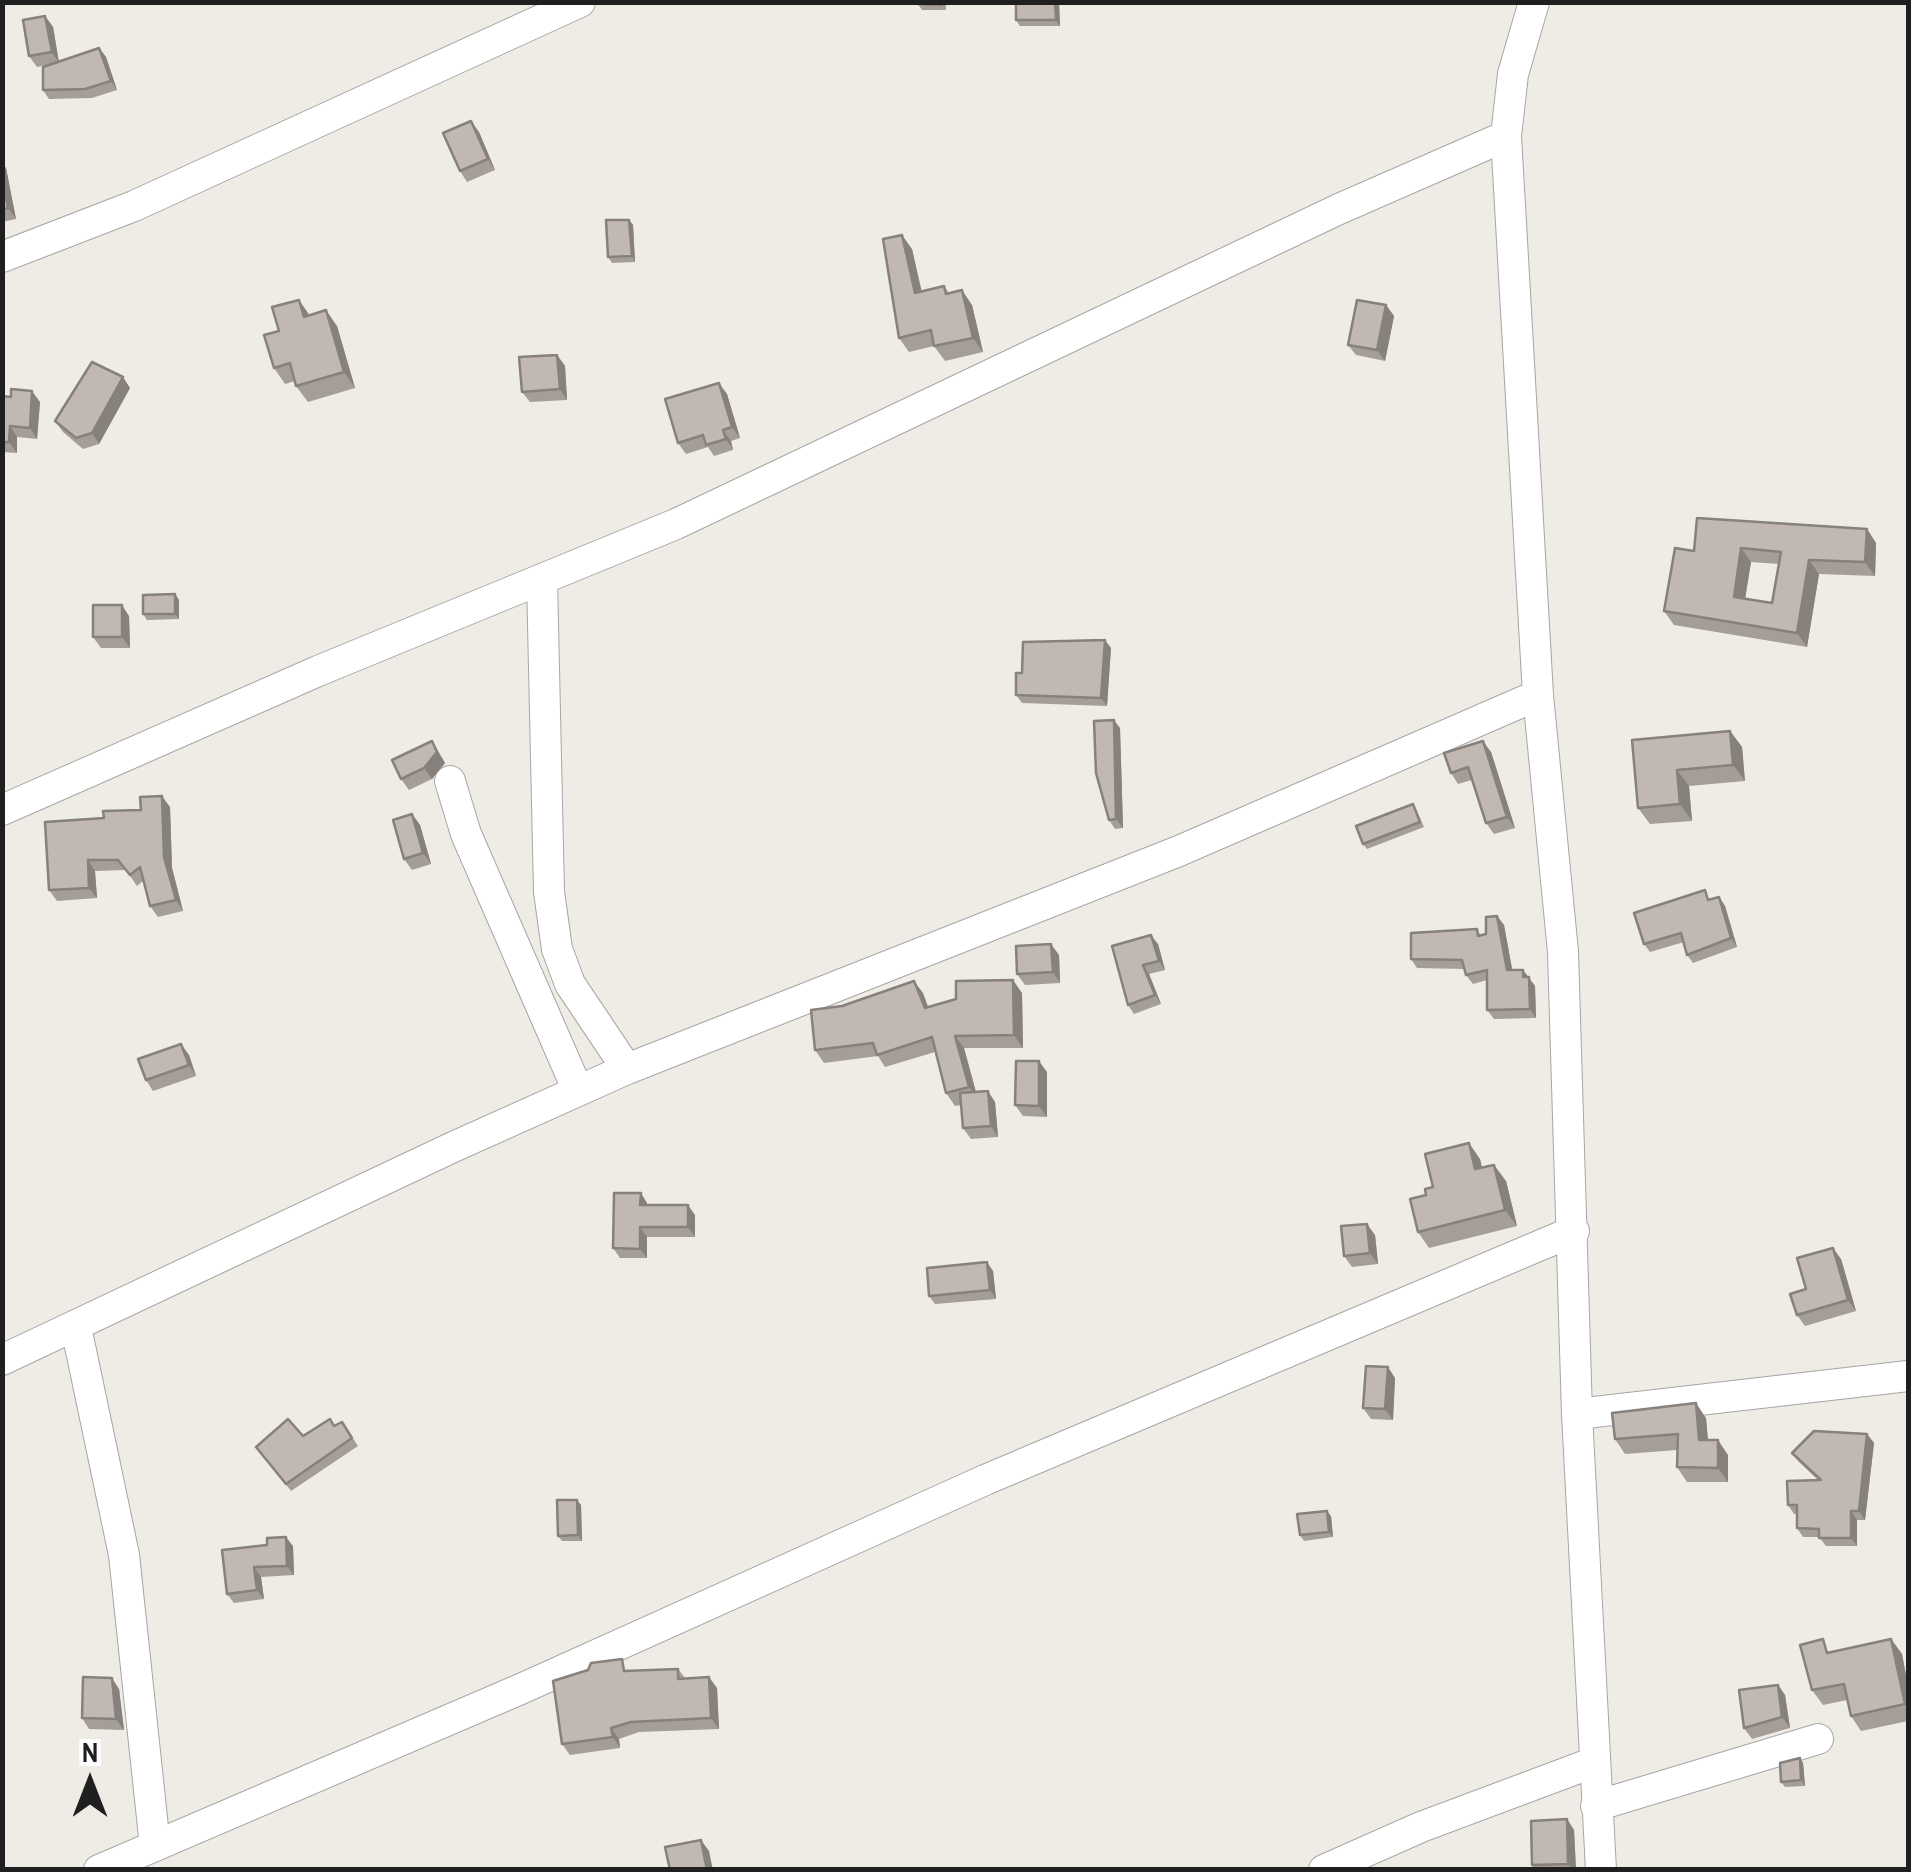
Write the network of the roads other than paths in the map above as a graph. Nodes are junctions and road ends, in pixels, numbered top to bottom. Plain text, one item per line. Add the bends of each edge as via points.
1 (580, 2) edge
2 (1534, 2) edge
3 (1506, 136) junction
4 (2, 257) edge
5 (542, 579) junction
6 (1538, 695) junction
7 (450, 781) dead end
8 (2, 810) edge
9 (627, 1070) junction
10 (578, 1091) junction
11 (1574, 1231) junction
12 (76, 1327) junction
13 (2, 1360) edge
14 (1908, 1376) edge
15 (1577, 1414) junction
16 (1818, 1738) dead end
17 (1592, 1763) junction
18 (1596, 1806) junction
19 (155, 1846) junction
20 (99, 1870) edge
21 (1324, 1870) edge
22 (1601, 1870) edge

1 - 4 street via 134,206
2 - 3 street via 1512,74
3 - 5 street via 676,524
3 - 6 street
5 - 8 street
5 - 9 street via 556,949 570,984
6 - 9 street via 1179,851
6 - 11 street via 1563,952
7 - 10 street via 466,834
9 - 10 street
10 - 12 street
11 - 15 street
11 - 19 street via 985,1480
12 - 13 street
12 - 19 street via 124,1555
14 - 15 street
15 - 17 street
16 - 18 street
17 - 18 street
17 - 21 street
18 - 22 street
19 - 20 street

